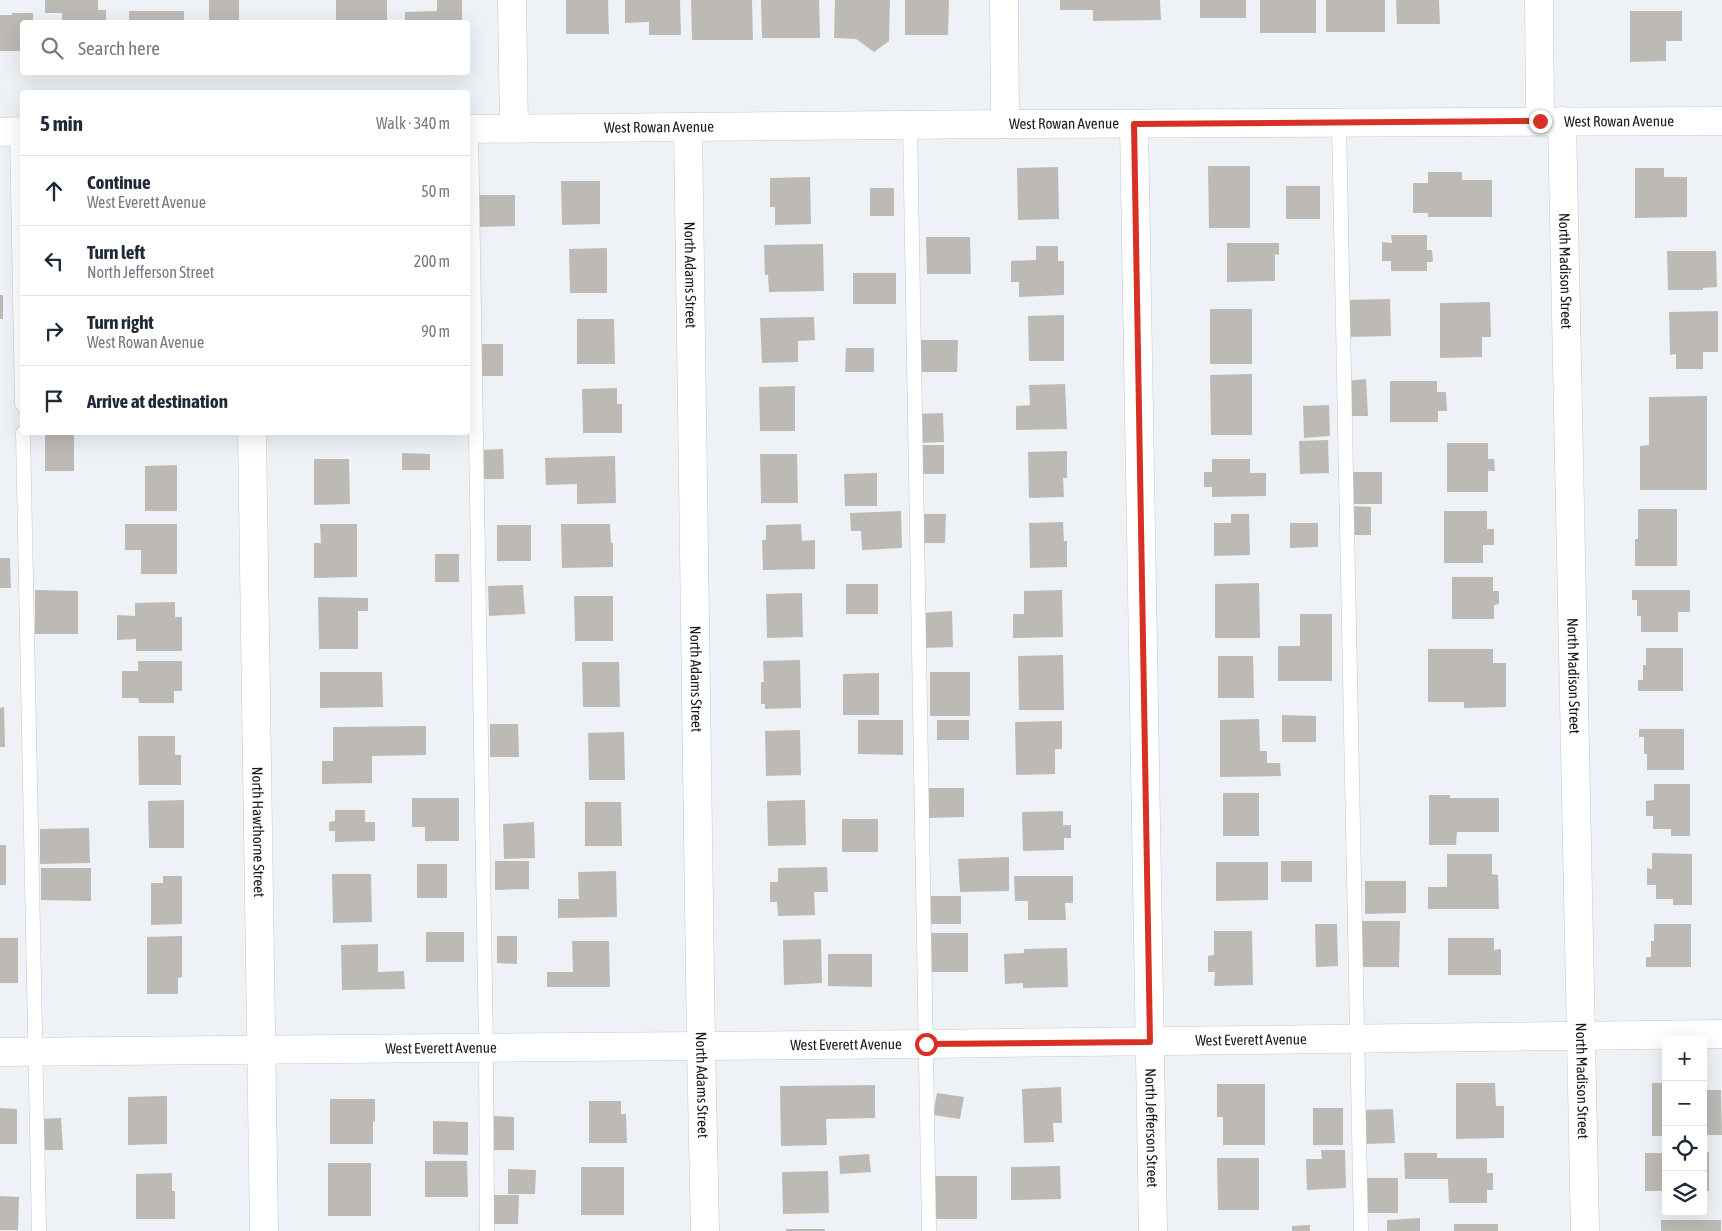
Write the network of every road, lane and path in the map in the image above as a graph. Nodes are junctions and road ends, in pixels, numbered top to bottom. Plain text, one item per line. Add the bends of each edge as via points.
1 (512, 0) edge
2 (1004, 0) edge
3 (1539, 0) edge
4 (1551, 121) junction
5 (1722, 121) edge
6 (1339, 122) junction
7 (1005, 124) junction
8 (1134, 124) junction
9 (910, 125) junction
10 (688, 127) junction
11 (514, 128) junction
12 (470, 129) edge
13 (13, 131) edge
14 (470, 183) edge
15 (20, 343) edge
16 (23, 435) edge
17 (252, 435) edge
18 (1581, 1034) junction
19 (1722, 1034) edge
20 (1357, 1038) junction
21 (1150, 1042) junction
22 (926, 1044) junction
23 (700, 1046) junction
24 (486, 1048) junction
25 (261, 1049) junction
26 (35, 1051) junction
27 (0, 1052) edge
28 (39, 1231) edge
29 (264, 1231) edge
30 (488, 1231) edge
31 (704, 1231) edge
32 (928, 1231) edge
33 (1153, 1231) edge
34 (1361, 1231) edge
35 (1585, 1231) edge

1 - 11 street
2 - 7 street
3 - 4 street, North Madison Street
4 - 5 street, West Rowan Avenue
4 - 6 street, West Rowan Avenue
4 - 18 street, North Madison Street
6 - 8 street, West Rowan Avenue
6 - 20 lane
7 - 8 street, West Rowan Avenue
7 - 9 street, West Rowan Avenue
8 - 21 street, North Jefferson Street
9 - 10 street, West Rowan Avenue
9 - 22 lane
10 - 11 street, West Rowan Avenue
10 - 23 street, North Adams Street
11 - 12 street, West Rowan Avenue
13 - 15 lane
14 - 24 lane
16 - 26 lane
17 - 25 street, North Hawthorne Street
18 - 19 street, West Everett Avenue
18 - 20 street, West Everett Avenue
18 - 35 street, North Madison Street
20 - 21 street, West Everett Avenue
20 - 34 lane
21 - 22 street, West Everett Avenue
21 - 33 street, North Jefferson Street
22 - 23 street, West Everett Avenue
22 - 32 lane
23 - 24 street, West Everett Avenue
23 - 31 street, North Adams Street
24 - 25 street, West Everett Avenue
24 - 30 lane
25 - 26 street, West Everett Avenue
25 - 29 street, North Hawthorne Street
26 - 27 street, West Everett Avenue
26 - 28 lane

